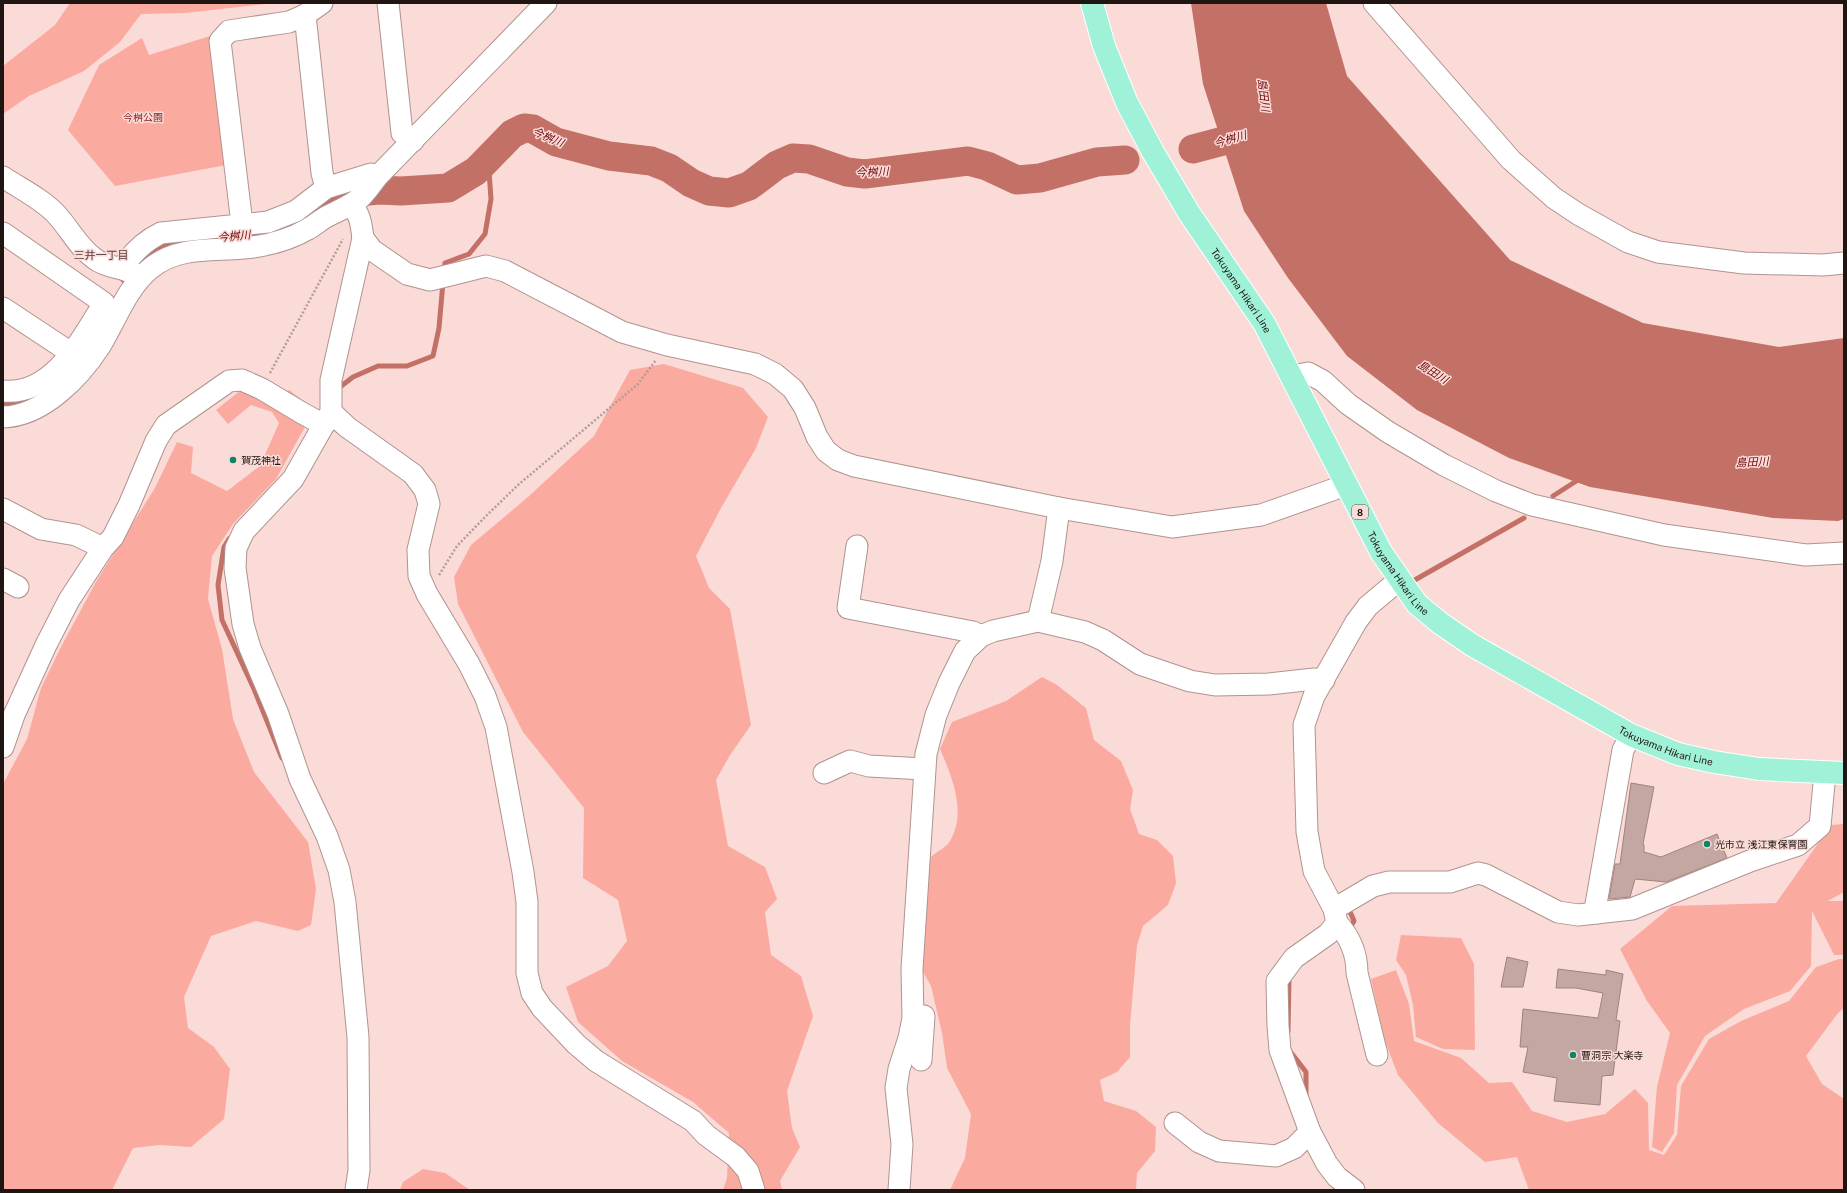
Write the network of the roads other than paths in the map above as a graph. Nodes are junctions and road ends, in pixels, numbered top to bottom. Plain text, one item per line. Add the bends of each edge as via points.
1 (322, 3) edge
2 (388, 3) edge
3 (546, 3) edge
4 (1092, 3) edge
5 (1374, 3) edge
6 (304, 15) junction
7 (413, 141) junction
8 (3, 177) edge
9 (377, 177) junction
10 (326, 188) junction
11 (351, 205) junction
12 (242, 224) junction
13 (3, 233) edge
14 (354, 238) junction
15 (95, 260) junction
16 (1844, 263) edge
17 (122, 268) junction
18 (141, 279) junction
19 (79, 285) junction
20 (3, 308) edge
21 (71, 353) junction
22 (1292, 376) junction
23 (3, 390) edge
24 (3, 417) edge
25 (327, 418) junction
26 (1346, 486) junction
27 (1059, 508) junction
28 (3, 509) edge
29 (857, 546) dead end
30 (104, 548) junction
31 (1844, 553) edge
32 (1399, 580) junction
33 (1038, 621) junction
34 (981, 636) junction
35 (1324, 680) junction
36 (1631, 735) junction
37 (3, 747) edge
38 (924, 769) junction
39 (824, 773) dead end
40 (1835, 773) edge
41 (1597, 913) junction
42 (1335, 916) junction
43 (912, 970) junction
44 (1377, 1055) dead end
45 (921, 1060) dead end
46 (1175, 1123) dead end
47 (1310, 1132) junction
48 (356, 1190) edge
49 (754, 1190) edge
50 (899, 1190) edge
51 (1354, 1190) edge

1 - 6 street
2 - 7 street via 402,133
3 - 7 street
4 - 22 main road, Tokuyama Hikari Line / 8 via 1104,46 1127,103 1153,152 1189,213 1264,323
5 - 16 street via 1510,160 1554,198 1628,242 1658,252 1744,263
6 - 10 street via 322,173
6 - 12 street via 289,22 229,31 220,41
7 - 9 street
8 - 15 street via 39,199 56,214 71,235
9 - 10 street via 370,174
9 - 11 street
10 - 12 street via 296,211 268,222
11 - 14 street via 361,220
11 - 18 street via 307,230 281,241 246,248 188,252 169,256 151,268
12 - 17 street via 161,232 146,240
13 - 19 street
14 - 25 street
14 - 27 street via 407,274 430,280 486,266 505,271 622,332 667,345 755,364 775,374 793,389 805,408 817,437 826,451 838,460 854,466
15 - 17 street
15 - 19 street
17 - 18 street
18 - 24 street via 130,293 100,346 64,387 47,401 30,410
19 - 21 street via 104,302
20 - 21 street
21 - 23 street via 43,380 19,391
22 - 26 main road, Tokuyama Hikari Line / 8
22 - 31 street via 1308,374 1323,381 1348,404 1438,461 1496,491 1532,505 1664,535 1806,555
25 - 30 street via 302,413 262,388 242,380 229,381 166,425 113,537
25 - 48 street via 293,479 244,531 236,548 235,568 243,624 250,648 278,714 300,779 327,836 339,870 346,902 358,1037 359,1170
25 - 49 street via 348,427 413,474 424,490 429,504 418,550 419,576 469,664 485,696 496,727 523,872 527,909 527,973 532,992 542,1008 596,1061 693,1120 706,1135 736,1157 748,1171
26 - 27 street via 1261,515 1172,527
26 - 32 main road, Tokuyama Hikari Line / 8
27 - 33 street via 1052,562
28 - 30 street via 40,529 76,535
29 - 34 street via 848,608 973,632
30 - 37 street via 69,600 46,645 14,715
32 - 35 street via 1368,606 1356,622
32 - 36 main road, Tokuyama Hikari Line / 8 via 1417,604 1440,624 1472,645
33 - 34 street via 992,630
33 - 35 street via 1085,632 1103,640 1140,664 1190,681 1215,685
34 - 38 street via 965,651 949,683 936,715
35 - 42 street via 1314,696 1304,725 1307,832 1314,871
36 - 40 main road, Tokuyama Hikari Line / 8 via 1678,754 1714,762 1759,769
36 - 41 street via 1623,750 1596,904
38 - 39 street via 869,766 850,761
38 - 43 street
40 - 41 street via 1820,826 1798,845 1750,860 1632,909
41 - 42 street via 1578,915 1558,912 1478,873 1450,882 1383,883 1373,886 1354,895
42 - 44 street via 1353,946
42 - 47 street via 1328,934 1294,958 1277,980 1280,1050
43 - 45 street via 923,996
43 - 50 street via 913,1018 896,1088 902,1144
46 - 47 street via 1200,1142 1219,1151 1276,1156 1294,1148
47 - 51 street via 1327,1164 1337,1177

